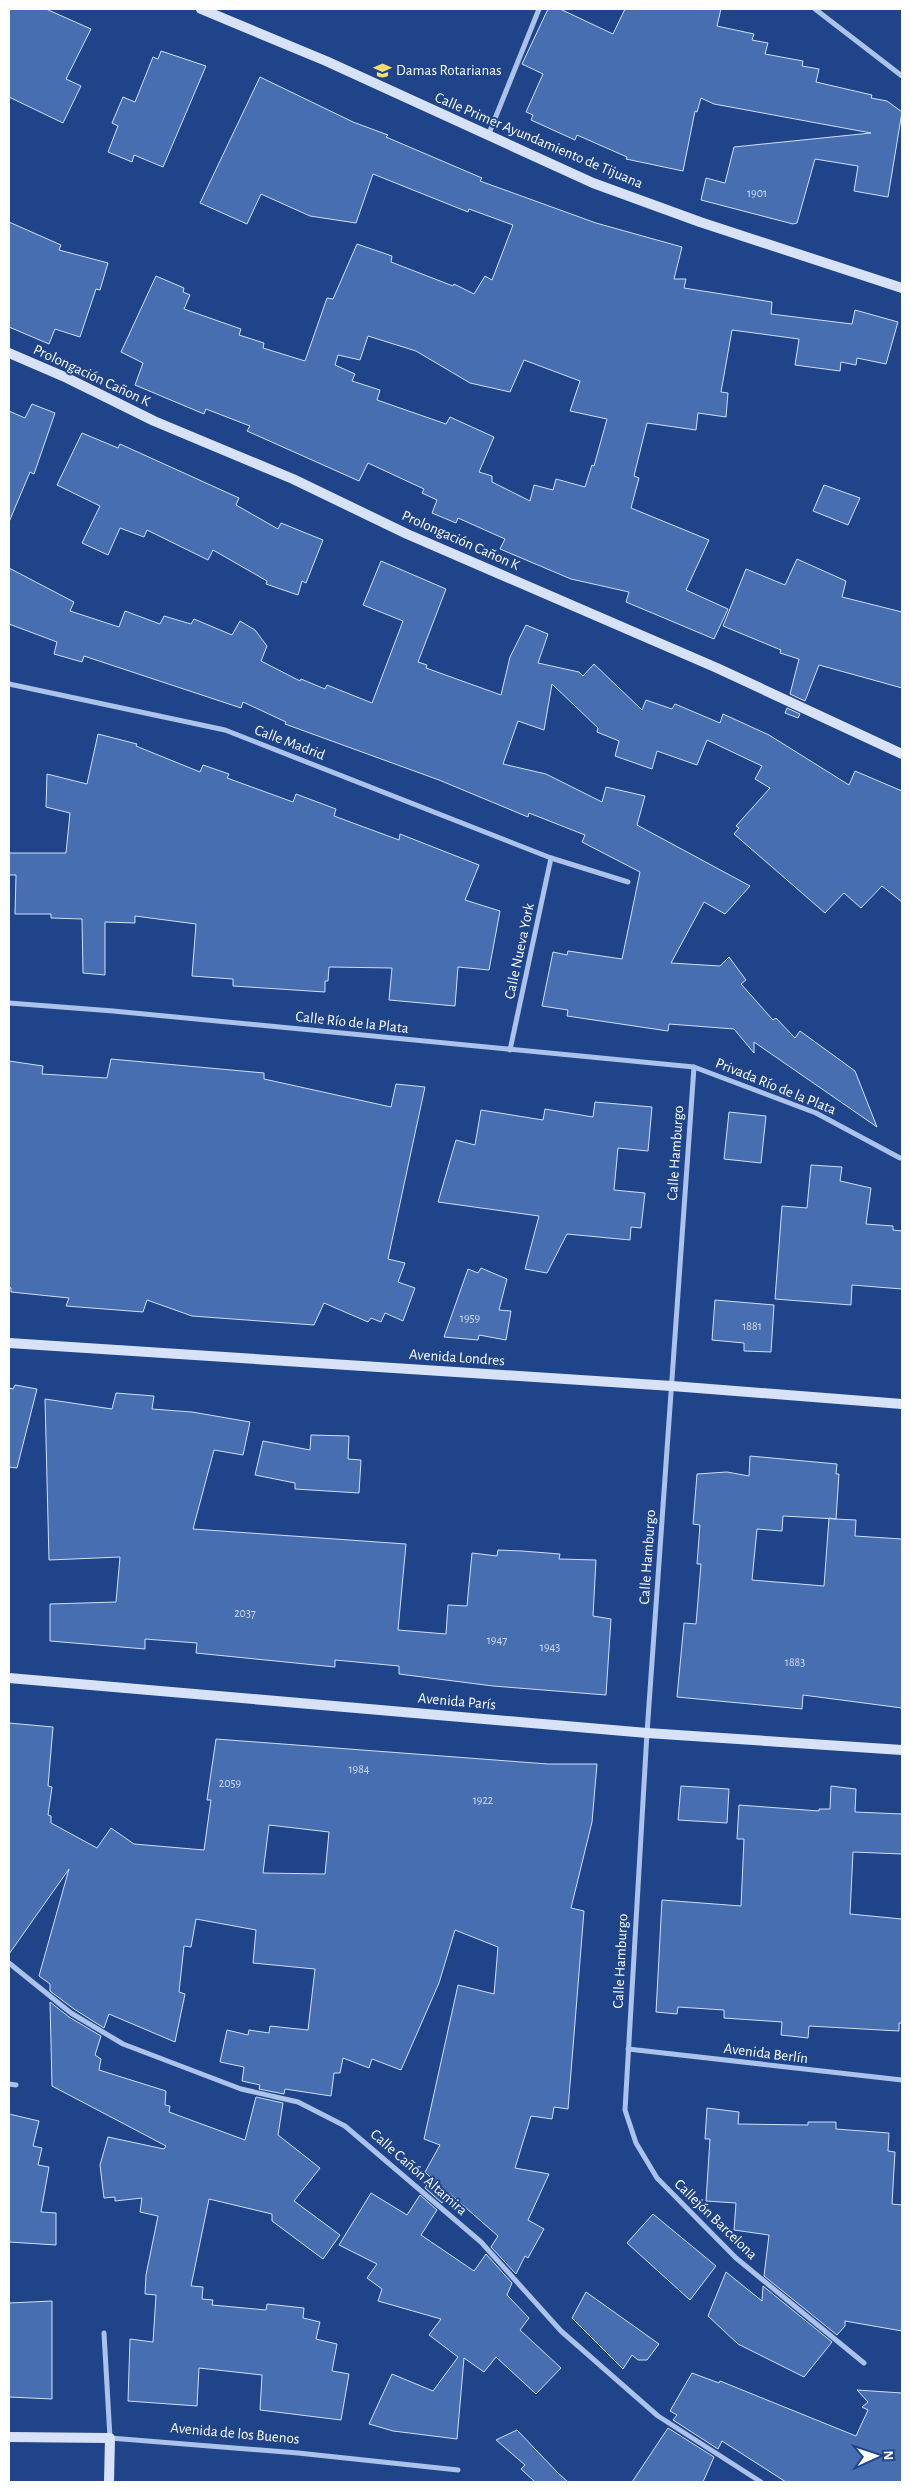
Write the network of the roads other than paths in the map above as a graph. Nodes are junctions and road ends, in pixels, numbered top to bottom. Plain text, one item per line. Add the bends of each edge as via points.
1 (201, 9) edge
2 (539, 9) edge
3 (815, 9) edge
4 (902, 76) edge
5 (488, 136) junction
6 (902, 288) edge
7 (9, 353) edge
8 (9, 684) edge
9 (902, 754) edge
10 (551, 858) junction
11 (628, 882) dead end
12 (9, 1003) edge
13 (510, 1050) junction
14 (694, 1067) junction
15 (900, 1158) dead end
16 (9, 1343) edge
17 (672, 1386) junction
18 (902, 1404) edge
19 (9, 1678) edge
20 (647, 1733) junction
21 (902, 1750) edge
22 (9, 1964) edge
23 (628, 2049) junction
24 (902, 2080) edge
25 (9, 2084) edge
26 (16, 2085) dead end
27 (104, 2333) dead end
28 (864, 2363) dead end
29 (9, 2437) edge
30 (110, 2438) junction
31 (458, 2470) dead end
32 (109, 2482) edge
33 (761, 2482) edge

1 - 5 street, Calle Primer Ayundamiento de Tijuana via 326,61
2 - 5 street
3 - 4 street
5 - 6 street, Calle Primer Ayundamiento de Tijuana via 594,183 709,225
7 - 9 street, Prolongación Cañon K via 154,421 293,479 408,534 717,668
8 - 10 street, Calle Madrid via 225,730
10 - 11 street, Calle Madrid
10 - 13 street, Calle Nueva York
12 - 13 street, Calle Río de la Plata
13 - 14 street, Calle Río de la Plata
14 - 15 street, Privada Río de la Plata via 816,1113
14 - 17 street, Calle Hamburgo
16 - 17 street, Avenida Londres
17 - 18 street, Avenida Londres
17 - 20 street, Calle Hamburgo
19 - 20 street, Avenida París
20 - 21 street, Avenida París
20 - 23 street, Calle Hamburgo
22 - 33 street, Calle Cañón Altamira via 71,2013 123,2044 241,2089 298,2102 345,2126 481,2242 561,2331 658,2416
23 - 24 street, Avenida Berlín
23 - 28 street, Callejón Barcelona via 625,2110 636,2143 657,2178 736,2258
25 - 26 street
27 - 30 street
29 - 30 street, Avenida de los Buenos
30 - 31 street, Avenida de los Buenos via 298,2452
30 - 32 street

